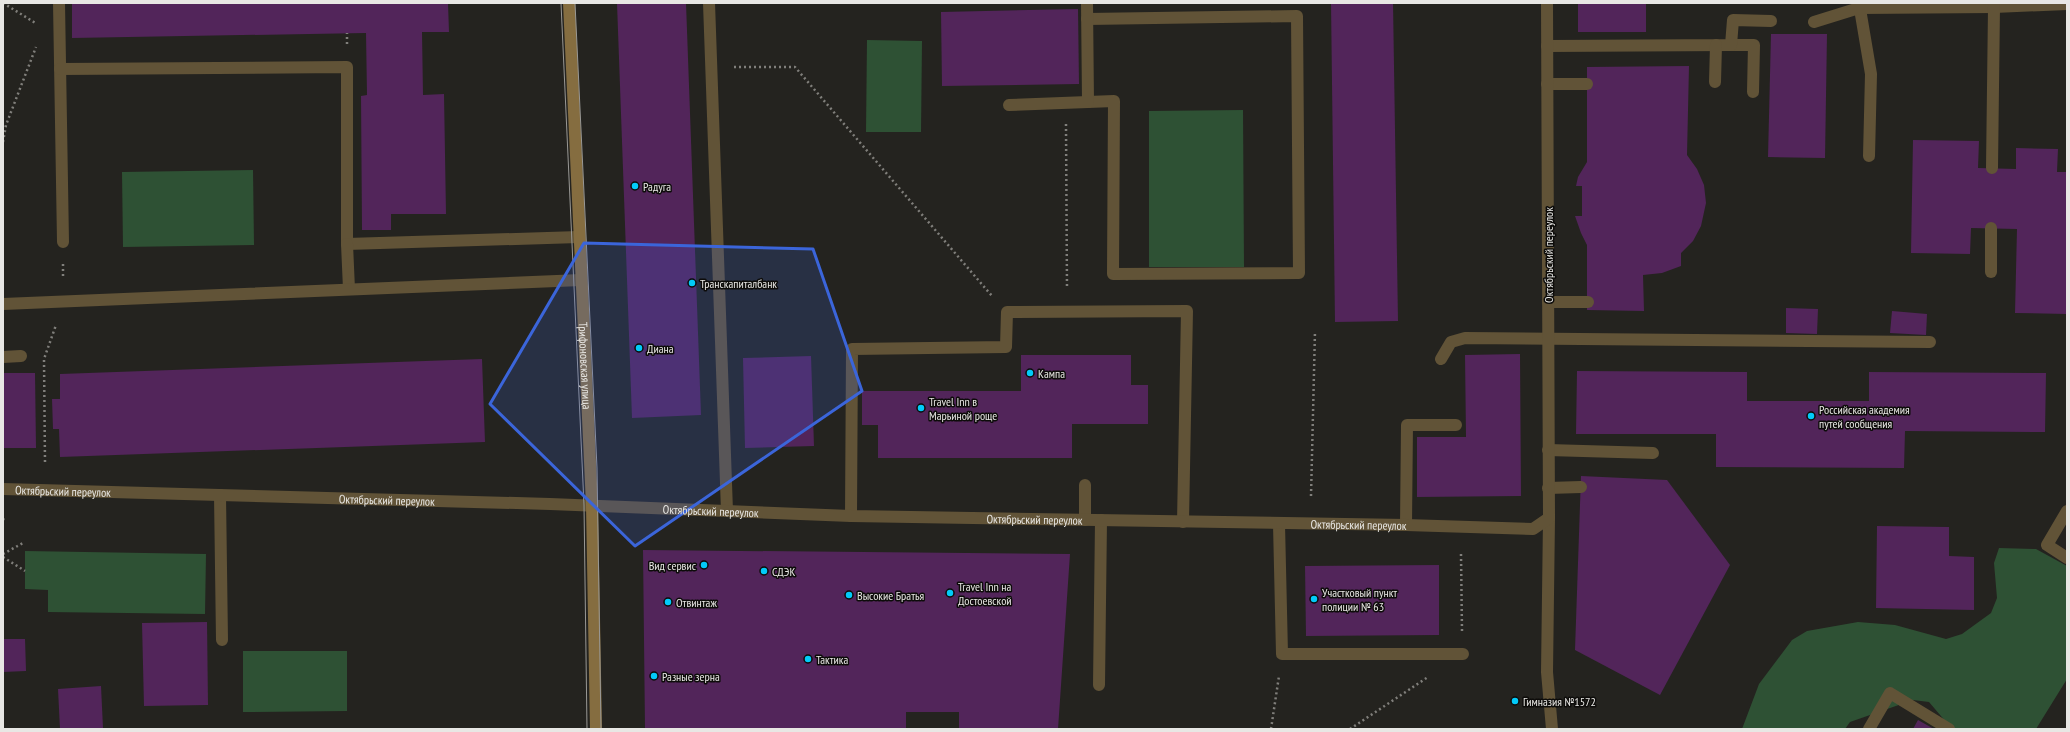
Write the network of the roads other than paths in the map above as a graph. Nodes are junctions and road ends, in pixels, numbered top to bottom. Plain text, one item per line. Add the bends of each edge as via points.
1 (59, 3) edge
2 (569, 3) edge
3 (709, 3) edge
4 (1087, 3) edge
5 (1547, 3) edge
6 (2067, 4) edge
7 (1859, 5) edge
8 (1994, 8) junction
9 (1087, 19) junction
10 (1771, 22) dead end
11 (1814, 22) dead end
12 (1716, 45) junction
13 (1731, 45) junction
14 (1547, 46) junction
15 (60, 69) junction
16 (1715, 82) dead end
17 (1547, 84) junction
18 (1587, 84) dead end
19 (1753, 92) dead end
20 (1088, 102) junction
21 (1009, 105) dead end
22 (1869, 156) dead end
23 (1992, 168) dead end
24 (1991, 228) dead end
25 (579, 236) junction
26 (63, 242) road end
27 (347, 244) junction
28 (1991, 272) dead end
29 (581, 280) junction
30 (349, 289) junction
31 (1548, 302) junction
32 (1588, 302) dead end
33 (3, 304) edge
34 (1548, 340) junction
35 (1930, 342) dead end
36 (21, 356) dead end
37 (3, 357) edge
38 (1441, 359) dead end
39 (1456, 425) dead end
40 (1548, 450) junction
41 (1653, 453) dead end
42 (1085, 485) dead end
43 (1548, 488) junction
44 (1581, 488) dead end
45 (3, 489) edge
46 (220, 495) junction
47 (592, 505) junction
48 (727, 511) junction
49 (2067, 511) edge
50 (851, 516) junction
51 (1549, 518) junction
52 (1085, 520) junction
53 (1101, 520) junction
54 (1184, 522) junction
55 (1279, 524) junction
56 (1406, 525) junction
57 (2067, 558) edge
58 (222, 640) dead end
59 (1463, 654) road end
60 (1099, 685) dead end
61 (596, 729) edge
62 (1552, 729) edge
63 (1869, 729) edge
64 (1949, 729) edge

1 - 15 street
2 - 25 street, Трифоновская улица
3 - 48 street
4 - 9 street
5 - 14 street, Октябрьский переулок
6 - 8 street
7 - 8 street
7 - 11 street
7 - 22 street via 1871,74
8 - 23 street
9 - 20 street
9 - 20 street via 1297,16 1299,273 1113,274 1114,101
10 - 13 street via 1733,20
12 - 13 street
12 - 14 street
12 - 16 street
13 - 19 street via 1754,45
14 - 17 street, Октябрьский переулок
15 - 26 street
15 - 27 street via 347,67
17 - 18 street
17 - 31 street, Октябрьский переулок
20 - 21 street
24 - 28 street
25 - 27 street
25 - 29 street, Трифоновская улица
27 - 30 street
29 - 30 street
29 - 47 street, Трифоновская улица
30 - 33 street
31 - 32 street
31 - 34 street, Октябрьский переулок
34 - 35 street
34 - 38 street via 1466,338 1451,342
34 - 40 street, Октябрьский переулок
36 - 37 street
39 - 56 street via 1407,425
40 - 41 street
40 - 43 street, Октябрьский переулок
42 - 52 street
43 - 44 street
43 - 51 street, Октябрьский переулок
45 - 46 street, Октябрьский переулок
46 - 47 street, Октябрьский переулок
46 - 58 street
47 - 48 street, Октябрьский переулок
47 - 61 street, Трифоновская улица
48 - 50 street, Октябрьский переулок
49 - 57 street via 2047,545
50 - 52 street, Октябрьский переулок
50 - 54 street via 852,349 1006,347 1007,312 1187,311
51 - 56 street, Октябрьский переулок via 1532,529
51 - 62 street via 1547,672
52 - 53 street, Октябрьский переулок
53 - 54 street, Октябрьский переулок
53 - 60 street
54 - 55 street, Октябрьский переулок
55 - 56 street, Октябрьский переулок
55 - 59 street via 1282,654
63 - 64 street via 1890,693

